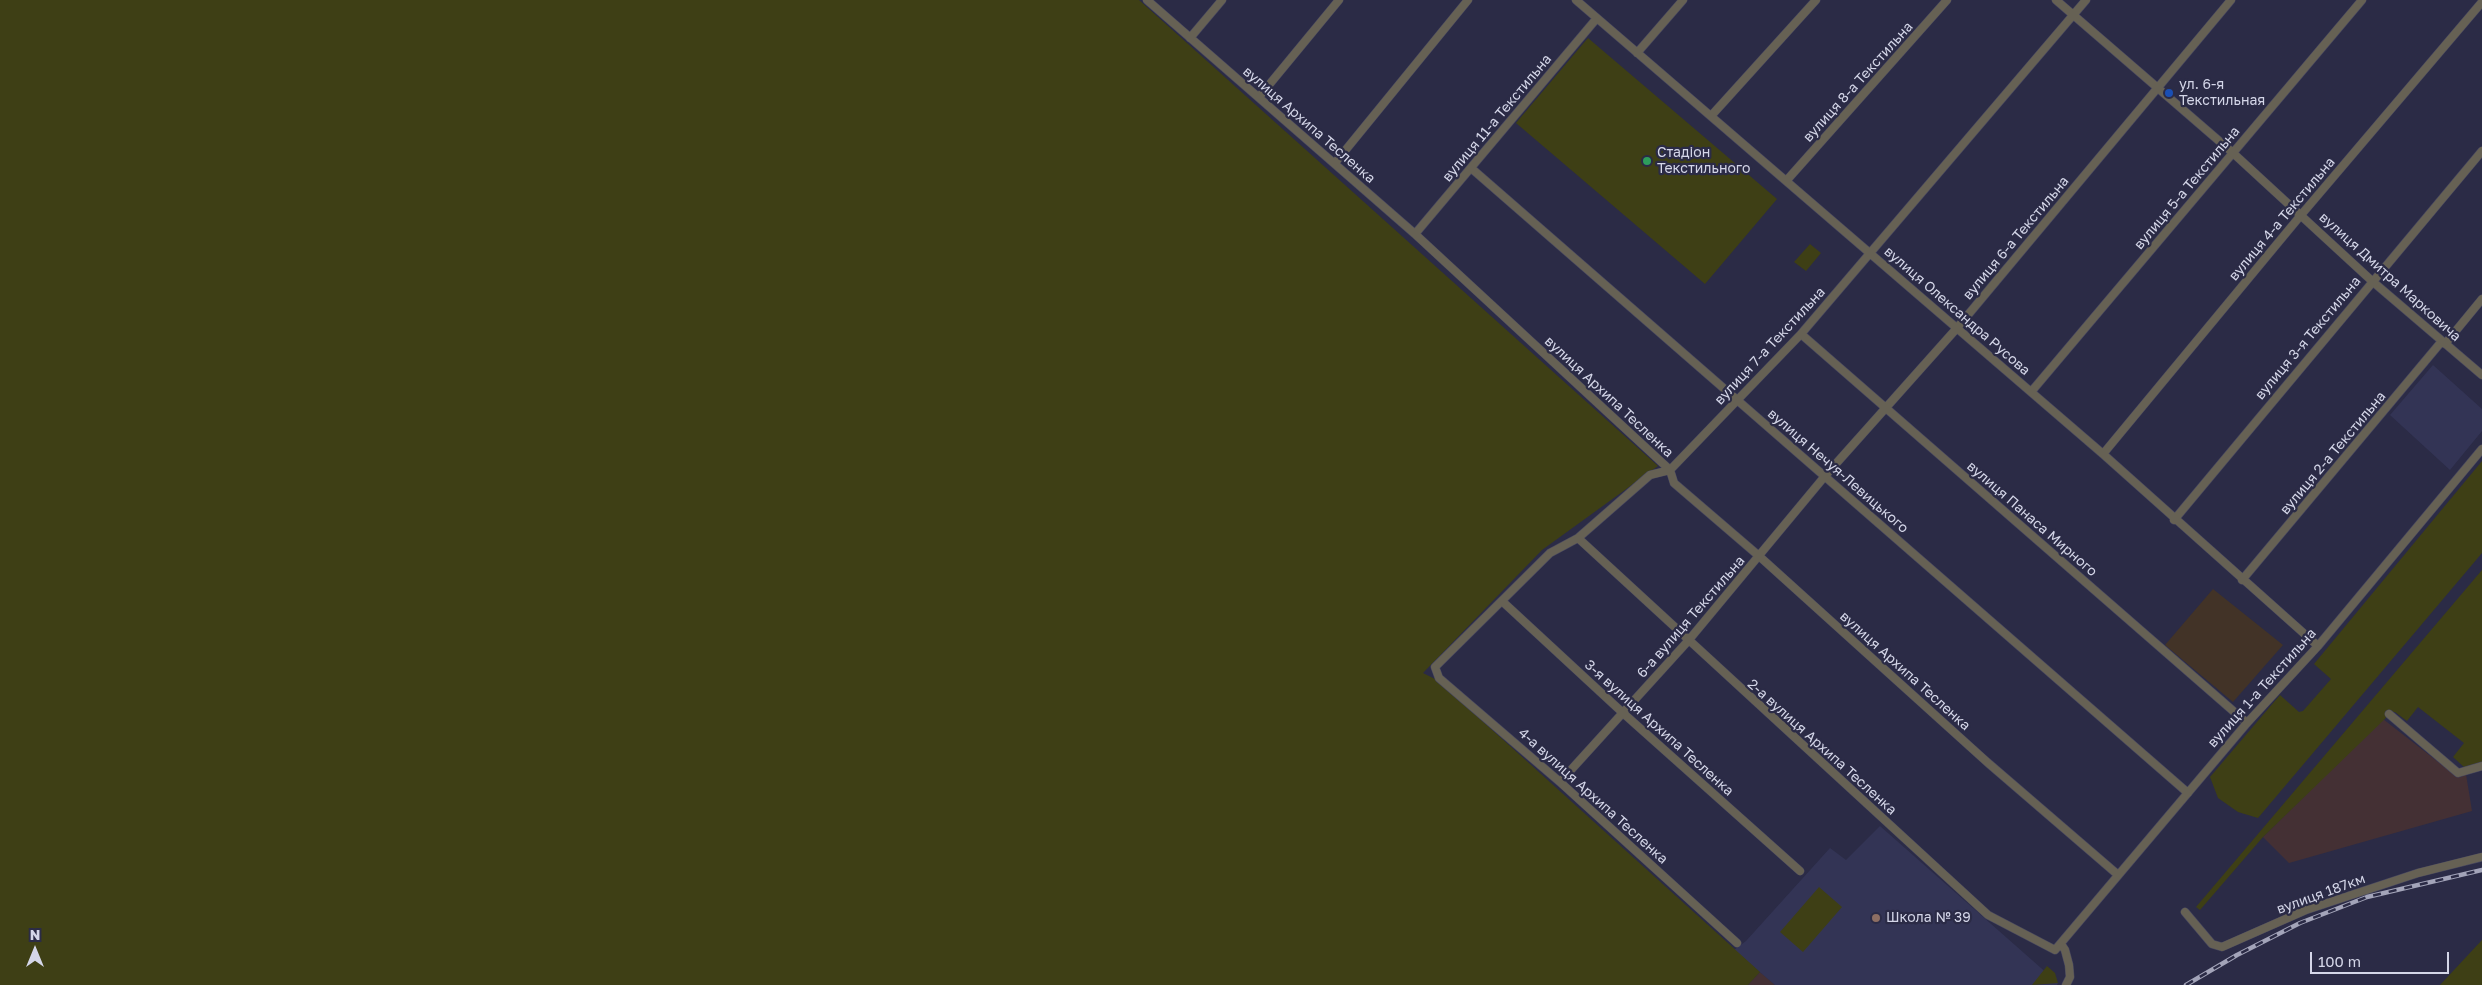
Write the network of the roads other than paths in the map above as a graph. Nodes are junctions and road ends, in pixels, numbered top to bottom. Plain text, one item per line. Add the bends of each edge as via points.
1 (1147, 0) edge
2 (1222, 0) edge
3 (1339, 0) edge
4 (1468, 0) edge
5 (1576, 0) edge
6 (1683, 0) edge
7 (1816, 0) edge
8 (1947, 0) edge
9 (2056, 0) edge
10 (2086, 0) edge
11 (2231, 0) edge
12 (2362, 0) edge
13 (2482, 2) edge
14 (2074, 15) junction
15 (1597, 18) junction
16 (1190, 38) junction
17 (1637, 53) junction
18 (2157, 88) junction
19 (1259, 97) junction
20 (1711, 116) junction
21 (2482, 151) edge
22 (2233, 153) junction
23 (1335, 163) junction
24 (1472, 168) junction
25 (1787, 180) junction
26 (2301, 214) junction
27 (1415, 234) junction
28 (1870, 253) junction
29 (2372, 281) junction
30 (2482, 299) edge
31 (1957, 328) junction
32 (1801, 334) junction
33 (2444, 343) junction
34 (2482, 375) edge
35 (2031, 392) junction
36 (1738, 399) junction
37 (1885, 408) junction
38 (2482, 449) edge
39 (2103, 454) junction
40 (1670, 470) junction
41 (1825, 476) junction
42 (2174, 520) junction
43 (1578, 538) junction
44 (1759, 556) junction
45 (2242, 580) junction
46 (1503, 602) junction
47 (1688, 641) junction
48 (2318, 646) junction
49 (1434, 667) joint
50 (1622, 713) junction
51 (2390, 714) dead end
52 (2247, 722) junction
53 (2482, 766) edge
54 (1560, 782) junction
55 (2188, 793) junction
56 (2482, 857) edge
57 (1800, 871) dead end
58 (2117, 874) junction
59 (2185, 912) dead end
60 (1737, 943) dead end
61 (2061, 944) junction
62 (2066, 985) edge

1 - 16 street, вулиця Архипа Тесленка
2 - 16 street
3 - 19 street
4 - 23 street
5 - 15 street, вулиця Олександра Русова
6 - 17 street
7 - 20 street
8 - 25 street, вулиця 8-а Текстильна
9 - 14 street, вулиця Дмитра Марковича
10 - 14 street, вулиця 7-а Текстильна
11 - 18 street, вулиця 6-а Текстильна
12 - 22 street, вулиця 5-а Текстильна
13 - 26 street, вулиця 4-а Текстильна
14 - 18 street, вулиця Дмитра Марковича
14 - 28 street, вулиця 7-а Текстильна
15 - 17 street, вулиця Олександра Русова
15 - 24 street, вулиця 11-а Текстильна
16 - 19 street, вулиця Архипа Тесленка
17 - 20 street, вулиця Олександра Русова
18 - 22 street, вулиця Дмитра Марковича
18 - 31 street, вулиця 6-а Текстильна
19 - 23 street, вулиця Архипа Тесленка
20 - 25 street, вулиця Олександра Русова
21 - 29 street, вулиця 3-я Текстильна
22 - 26 street, вулиця Дмитра Марковича
22 - 35 street, вулиця 5-а Текстильна
23 - 27 street, вулиця Архипа Тесленка
24 - 27 street, вулиця 11-а Текстильна
24 - 36 street, вулиця Нечуя-Левицького
25 - 28 street, вулиця Олександра Русова
26 - 29 street, вулиця Дмитра Марковича
26 - 39 street, вулиця 4-а Текстильна
27 - 40 street, вулиця Архипа Тесленка
28 - 31 street, вулиця Олександра Русова
28 - 32 street, вулиця 7-а Текстильна
29 - 33 street, вулиця Дмитра Марковича
29 - 42 street, вулиця 3-я Текстильна
30 - 33 street, вулиця 2-а Текстильна
31 - 35 street, вулиця Олександра Русова
31 - 37 street, вулиця 6-а Текстильна
32 - 36 street, вулиця 7-а Текстильна
32 - 37 street, вулиця Панаса Мирного
33 - 34 street, вулиця Дмитра Марковича
33 - 45 street, вулиця 2-а Текстильна
35 - 39 street, вулиця Олександра Русова
36 - 40 street, вулиця 7-а Текстильна
36 - 41 street, вулиця Нечуя-Левицького
37 - 41 street, вулиця 6-а Текстильна
37 - 52 street, вулиця Панаса Мирного
38 - 48 street, вулиця 1-а Текстильна
39 - 42 street, вулиця Олександра Русова
40 - 43 street, вулиця 7-а Текстильна via 1650,475
40 - 44 street, вулиця Архипа Тесленка via 1674,483
41 - 44 street, вулиця 6-а Текстильна
41 - 55 street, вулиця Нечуя-Левицького
42 - 45 street, вулиця Олександра Русова
43 - 46 street, вулиця 7-а Текстильна via 1550,553
43 - 47 street, 2-а вулиця Архипа Тесленка
44 - 47 street, 6-а вулиця Текстильна
44 - 58 street, вулиця Архипа Тесленка via 1987,762
45 - 48 street, вулиця Олександра Русова
46 - 49 street, вулиця 7-а Текстильна
46 - 50 street, 3-я вулиця Архипа Тесленка
47 - 50 street, 6-а вулиця Текстильна
47 - 61 street, 2-а вулиця Архипа Тесленка via 1988,915 2055,950
48 - 52 street, вулиця 1-а Текстильна
49 - 54 street, 4-а вулиця Архипа Тесленка via 1439,678
50 - 54 street, 6-а вулиця Текстильна
50 - 57 street, 3-я вулиця Архипа Тесленка
51 - 53 street via 2458,773
52 - 55 street, вулиця 1-а Текстильна
54 - 60 street, 4-а вулиця Архипа Тесленка
55 - 58 street, вулиця 1-а Текстильна
56 - 59 street, вулиця 187км via 2418,873 2306,910 2222,947 2212,944
58 - 61 street, вулиця 1-а Текстильна
61 - 62 street via 2070,965

